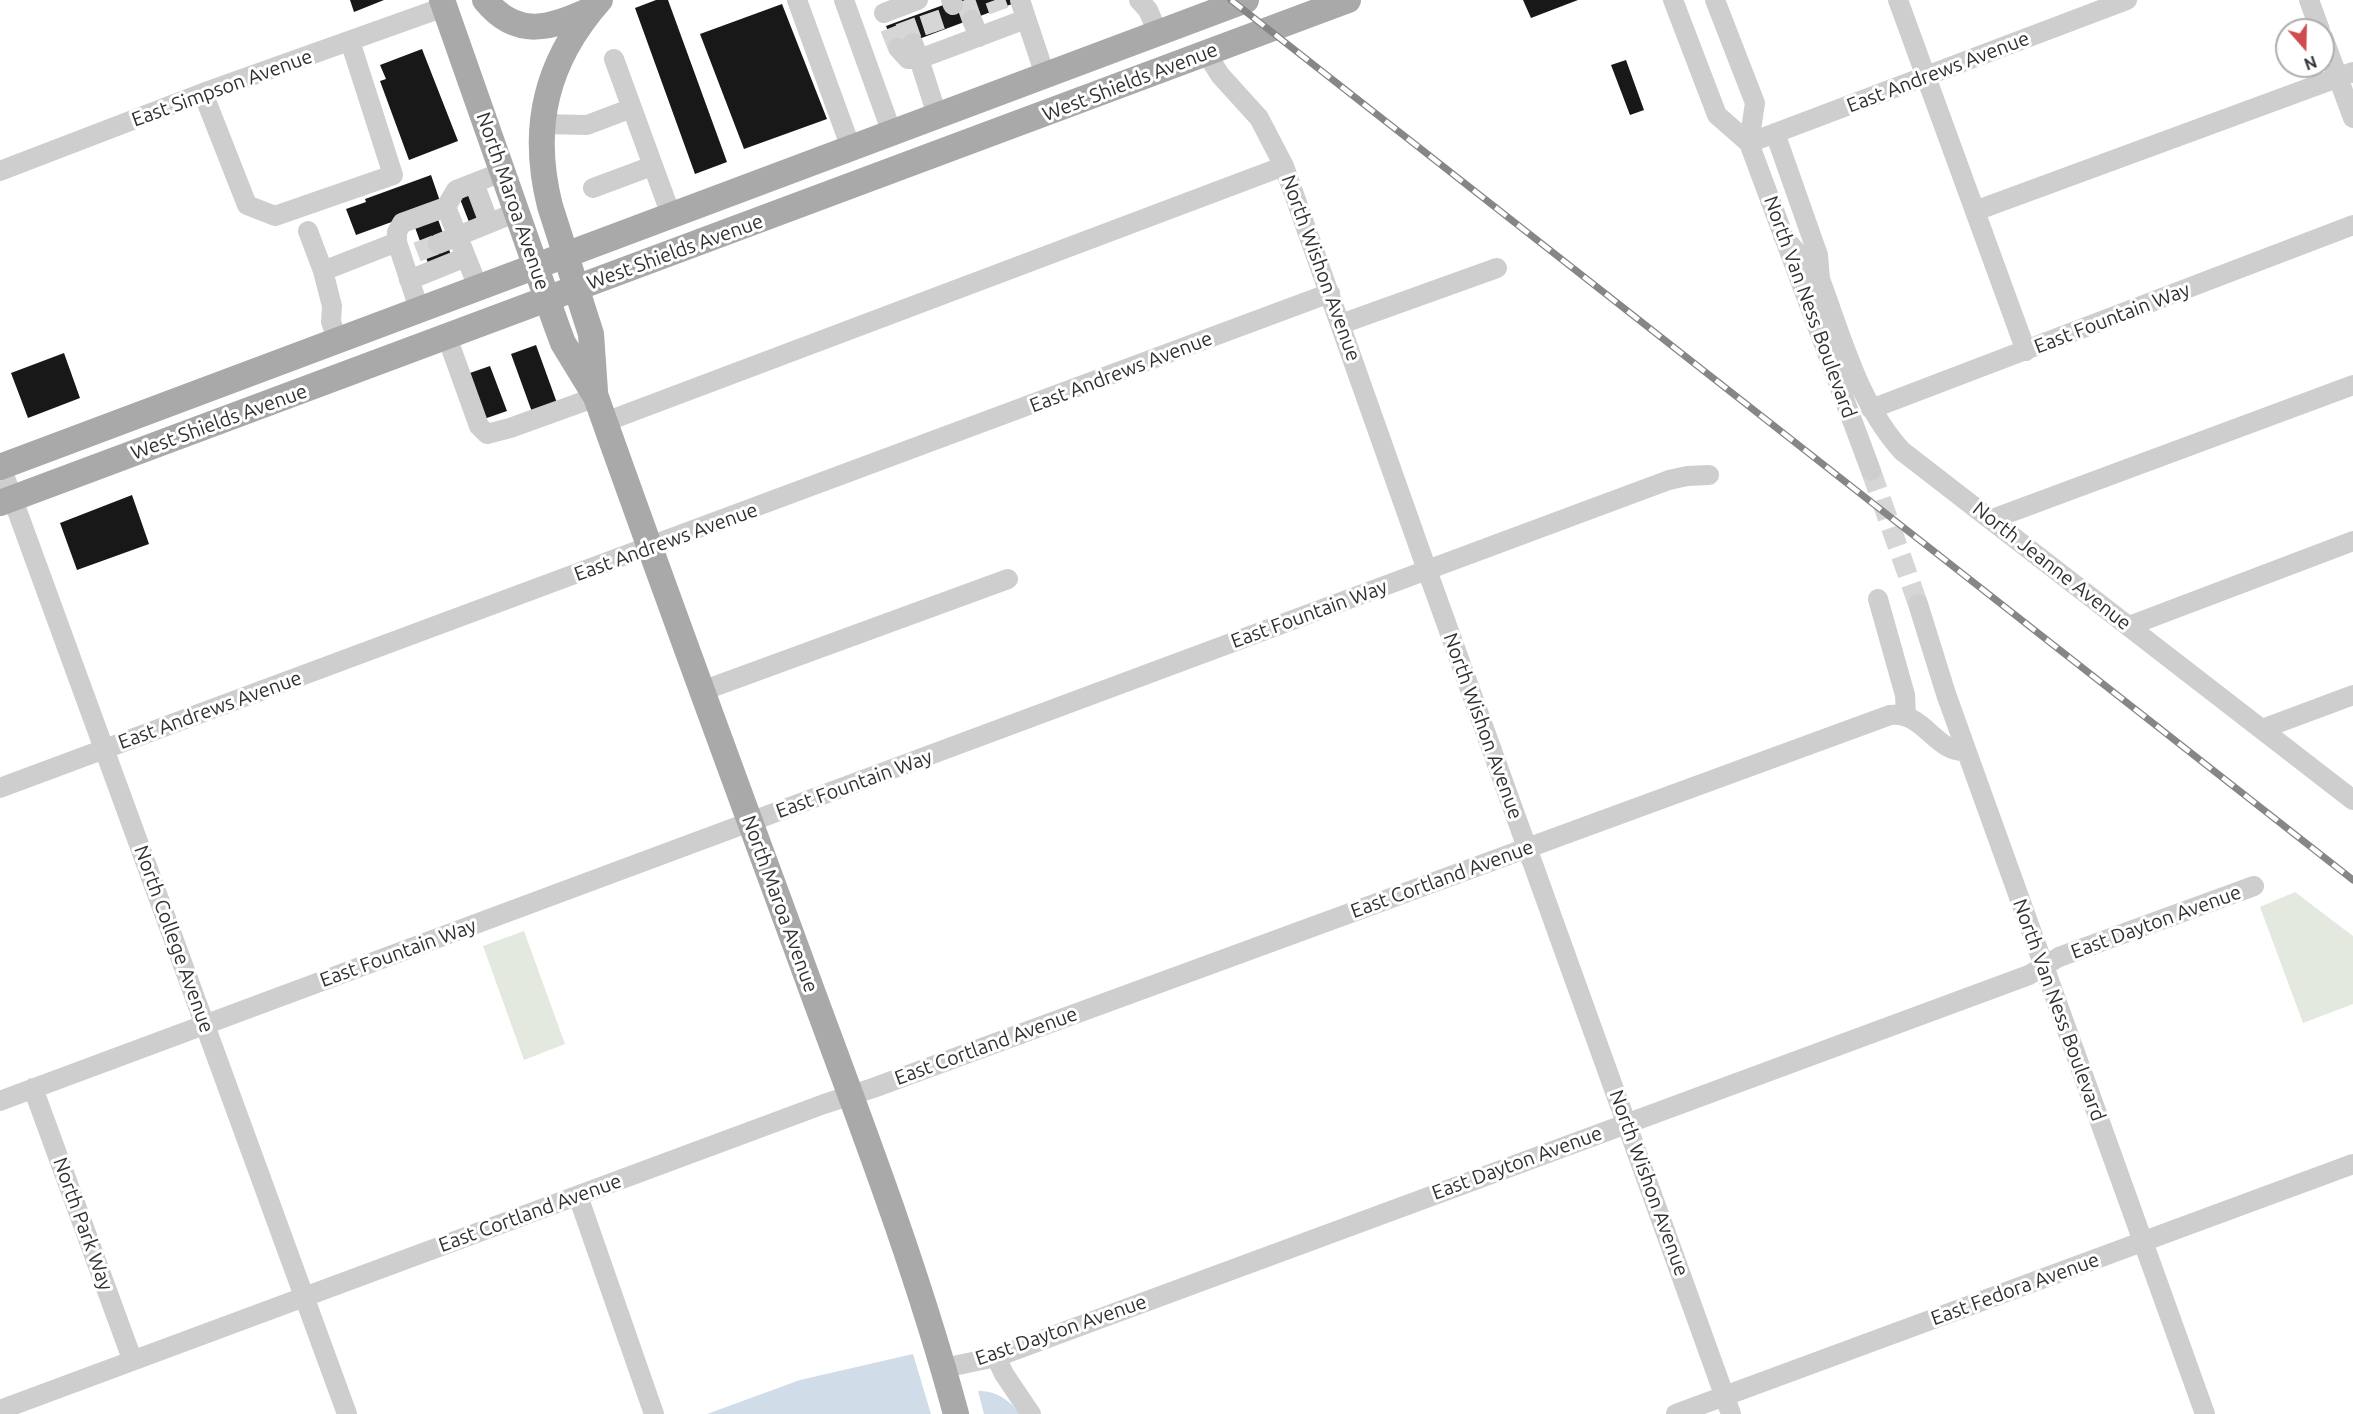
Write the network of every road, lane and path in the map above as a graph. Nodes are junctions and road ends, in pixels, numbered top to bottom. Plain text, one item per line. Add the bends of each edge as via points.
1 (485, 0) edge
2 (797, 0) edge
3 (844, 0) edge
4 (1020, 0) tunnel mouth
5 (1139, 0) edge
6 (1246, 0) edge
7 (1348, 0) edge
8 (1673, 0) edge
9 (1715, 0) edge
10 (1898, 0) edge
11 (2127, 0) edge
12 (2309, 0) edge
13 (443, 4) edge
14 (596, 4) edge
15 (2316, 18) edge
16 (1026, 19) junction
17 (1158, 33) junction
18 (350, 41) junction
19 (1207, 54) junction
20 (2335, 57) edge
21 (614, 59) dead end
22 (1046, 75) junction
23 (2346, 75) edge
24 (1926, 76) junction
25 (203, 93) junction
26 (632, 108) junction
27 (937, 115) junction
28 (2353, 118) edge
29 (542, 124) junction
30 (892, 133) junction
31 (1775, 133) junction
32 (1749, 143) junction
33 (851, 148) junction
34 (1284, 165) junction
35 (652, 166) junction
36 (0, 171) edge
37 (502, 172) junction
38 (474, 183) junction
39 (593, 188) dead end
40 (446, 207) junction
41 (1975, 211) junction
42 (517, 212) junction
43 (671, 215) junction
44 (489, 224) junction
45 (2353, 225) edge
46 (308, 231) dead end
47 (458, 236) junction
48 (1783, 236) junction
49 (438, 244) tunnel mouth
50 (405, 251) junction
51 (566, 254) junction
52 (466, 256) junction
53 (536, 266) junction
54 (1497, 268) dead end
55 (323, 271) junction
56 (1820, 279) junction
57 (409, 280) junction
58 (478, 287) junction
59 (577, 289) junction
60 (1330, 293) junction
61 (547, 300) junction
62 (419, 309) junction
63 (1341, 324) junction
64 (447, 337) junction
65 (338, 340) junction
66 (2026, 351) junction
67 (2353, 384) edge
68 (596, 397) junction
69 (1871, 409) junction
70 (605, 422) junction
71 (0, 466) edge
72 (1871, 471) tunnel mouth
73 (1709, 475) dead end
74 (6, 501) edge
75 (1992, 519) junction
76 (2353, 541) edge
77 (650, 548) junction
78 (1427, 570) junction
79 (1008, 579) dead end
80 (1878, 599) dead end
81 (1918, 604) tunnel mouth
82 (2129, 626) junction
83 (702, 691) junction
84 (2353, 695) edge
85 (1906, 716) junction
86 (2262, 729) junction
87 (104, 749) junction
88 (1966, 751) junction
89 (0, 788) edge
90 (2353, 800) edge
91 (750, 822) junction
92 (1527, 848) junction
93 (2254, 886) dead end
94 (2043, 966) junction
95 (205, 1024) junction
96 (33, 1088) junction
97 (851, 1095) junction
98 (0, 1101) edge
99 (1628, 1122) junction
100 (2353, 1164) edge
101 (578, 1196) junction
102 (2142, 1243) junction
103 (304, 1297) junction
104 (996, 1357) junction
105 (132, 1359) junction
106 (944, 1368) junction
107 (1728, 1405) edge
108 (35, 1406) edge
109 (954, 1409) edge
110 (0, 1410) edge
111 (347, 1414) edge
112 (654, 1414) edge
113 (1031, 1414) edge
114 (1676, 1414) edge
115 (2205, 1414) edge

1 - 14 main road via 497,14 515,24 538,27 563,22
2 - 33 street
3 - 30 street
4 - 16 street
5 - 17 street
6 - 17 main road, West Shields Avenue
7 - 19 main road, West Shields Avenue
8 - 32 street, North Van Ness Boulevard via 1717,115
9 - 32 street, North Van Ness Boulevard via 1755,103
10 - 24 street
11 - 24 street, East Andrews Avenue
12 - 15 street
13 - 18 street, East Simpson Avenue
13 - 37 main road, North Maroa Avenue
14 - 29 main road via 554,71
16 - 22 street
16 - 27 street via 983,26 923,47
17 - 22 main road, West Shields Avenue
18 - 25 street, East Simpson Avenue
18 - 25 street via 393,175 275,216 247,205
19 - 34 street, North Wishon Avenue via 1220,75 1259,118
19 - 59 main road, West Shields Avenue
20 - 23 street
21 - 26 street
22 - 27 main road, West Shields Avenue
23 - 28 street
23 - 41 street
24 - 31 street, East Andrews Avenue
24 - 41 street
25 - 36 street, East Simpson Avenue
26 - 29 street via 587,125
26 - 35 street
27 - 30 main road, West Shields Avenue
29 - 51 main road via 545,186
30 - 33 main road, West Shields Avenue
31 - 32 street, East Andrews Avenue
31 - 56 street, North Jeanne Avenue via 1818,255
32 - 48 street, North Van Ness Boulevard
33 - 43 main road, West Shields Avenue
34 - 60 street, North Wishon Avenue
34 - 70 street
35 - 39 street
35 - 43 street
37 - 38 street
37 - 42 main road, North Maroa Avenue
38 - 40 street via 456,190
38 - 44 street
40 - 47 street
40 - 50 street via 402,223 397,232
41 - 66 street
42 - 44 street
42 - 53 main road, North Maroa Avenue
43 - 51 main road, West Shields Avenue
44 - 47 street
45 - 66 street, East Fountain Way
46 - 55 street
47 - 49 street
47 - 52 street
48 - 56 street, North Jeanne Avenue
48 - 72 street, North Van Ness Boulevard
50 - 55 street
50 - 57 street
51 - 53 main road, West Shields Avenue
51 - 59 main road, North Maroa Avenue
52 - 57 street
52 - 58 street
53 - 58 main road, West Shields Avenue
53 - 61 main road, North Maroa Avenue
54 - 63 street
55 - 65 street via 332,306 331,322
56 - 69 street, North Jeanne Avenue
57 - 62 street
58 - 62 main road, West Shields Avenue
59 - 61 main road, West Shields Avenue
59 - 68 main road, North Maroa Avenue via 591,334
60 - 63 street, North Wishon Avenue
60 - 77 street, East Andrews Avenue
61 - 64 main road, West Shields Avenue
61 - 68 main road, North Maroa Avenue via 563,343
62 - 65 main road, West Shields Avenue
63 - 78 street, North Wishon Avenue
64 - 68 street via 480,426 487,434
64 - 74 main road, West Shields Avenue
65 - 71 main road, West Shields Avenue
66 - 69 street, East Fountain Way
67 - 75 street
68 - 70 main road, North Maroa Avenue
69 - 75 street, North Jeanne Avenue via 1902,451
70 - 77 main road, North Maroa Avenue
71 - 74 street, North College Avenue
73 - 78 street, East Fountain Way via 1669,480
74 - 87 street, North College Avenue
75 - 82 street, North Jeanne Avenue
76 - 82 street
77 - 83 main road, North Maroa Avenue
77 - 87 street, East Andrews Avenue
78 - 91 street, East Fountain Way
78 - 92 street, North Wishon Avenue
79 - 83 street
80 - 85 street via 1905,695
81 - 88 street, North Van Ness Boulevard
82 - 86 street, North Jeanne Avenue
83 - 91 main road, North Maroa Avenue
84 - 86 street
85 - 88 street via 1936,736 1945,747
85 - 92 street, East Cortland Avenue via 1890,716
86 - 90 street, North Jeanne Avenue
87 - 89 street, East Andrews Avenue
87 - 95 street, North College Avenue
88 - 94 street, North Van Ness Boulevard
91 - 95 street, East Fountain Way
91 - 97 main road, North Maroa Avenue
92 - 97 street, East Cortland Avenue
92 - 99 street, North Wishon Avenue
93 - 94 street, East Dayton Avenue
94 - 99 street, East Dayton Avenue via 2029,975
94 - 102 street, North Van Ness Boulevard
95 - 96 street, East Fountain Way
95 - 103 street, North College Avenue
96 - 98 street, East Fountain Way
96 - 105 street, North Park Way
97 - 101 street, East Cortland Avenue
97 - 106 main road, North Maroa Avenue via 915,1273
99 - 104 street, East Dayton Avenue
99 - 107 street, North Wishon Avenue
100 - 102 street, East Fedora Avenue
101 - 103 street, East Cortland Avenue
101 - 112 street
102 - 107 street, East Fedora Avenue
102 - 115 street, North Van Ness Boulevard
103 - 105 street, East Cortland Avenue
103 - 111 street, North College Avenue
104 - 106 street, East Dayton Avenue
104 - 113 street
105 - 108 street, East Cortland Avenue
106 - 109 main road, North Maroa Avenue
107 - 114 street, East Fedora Avenue
108 - 110 street, East Cortland Avenue

